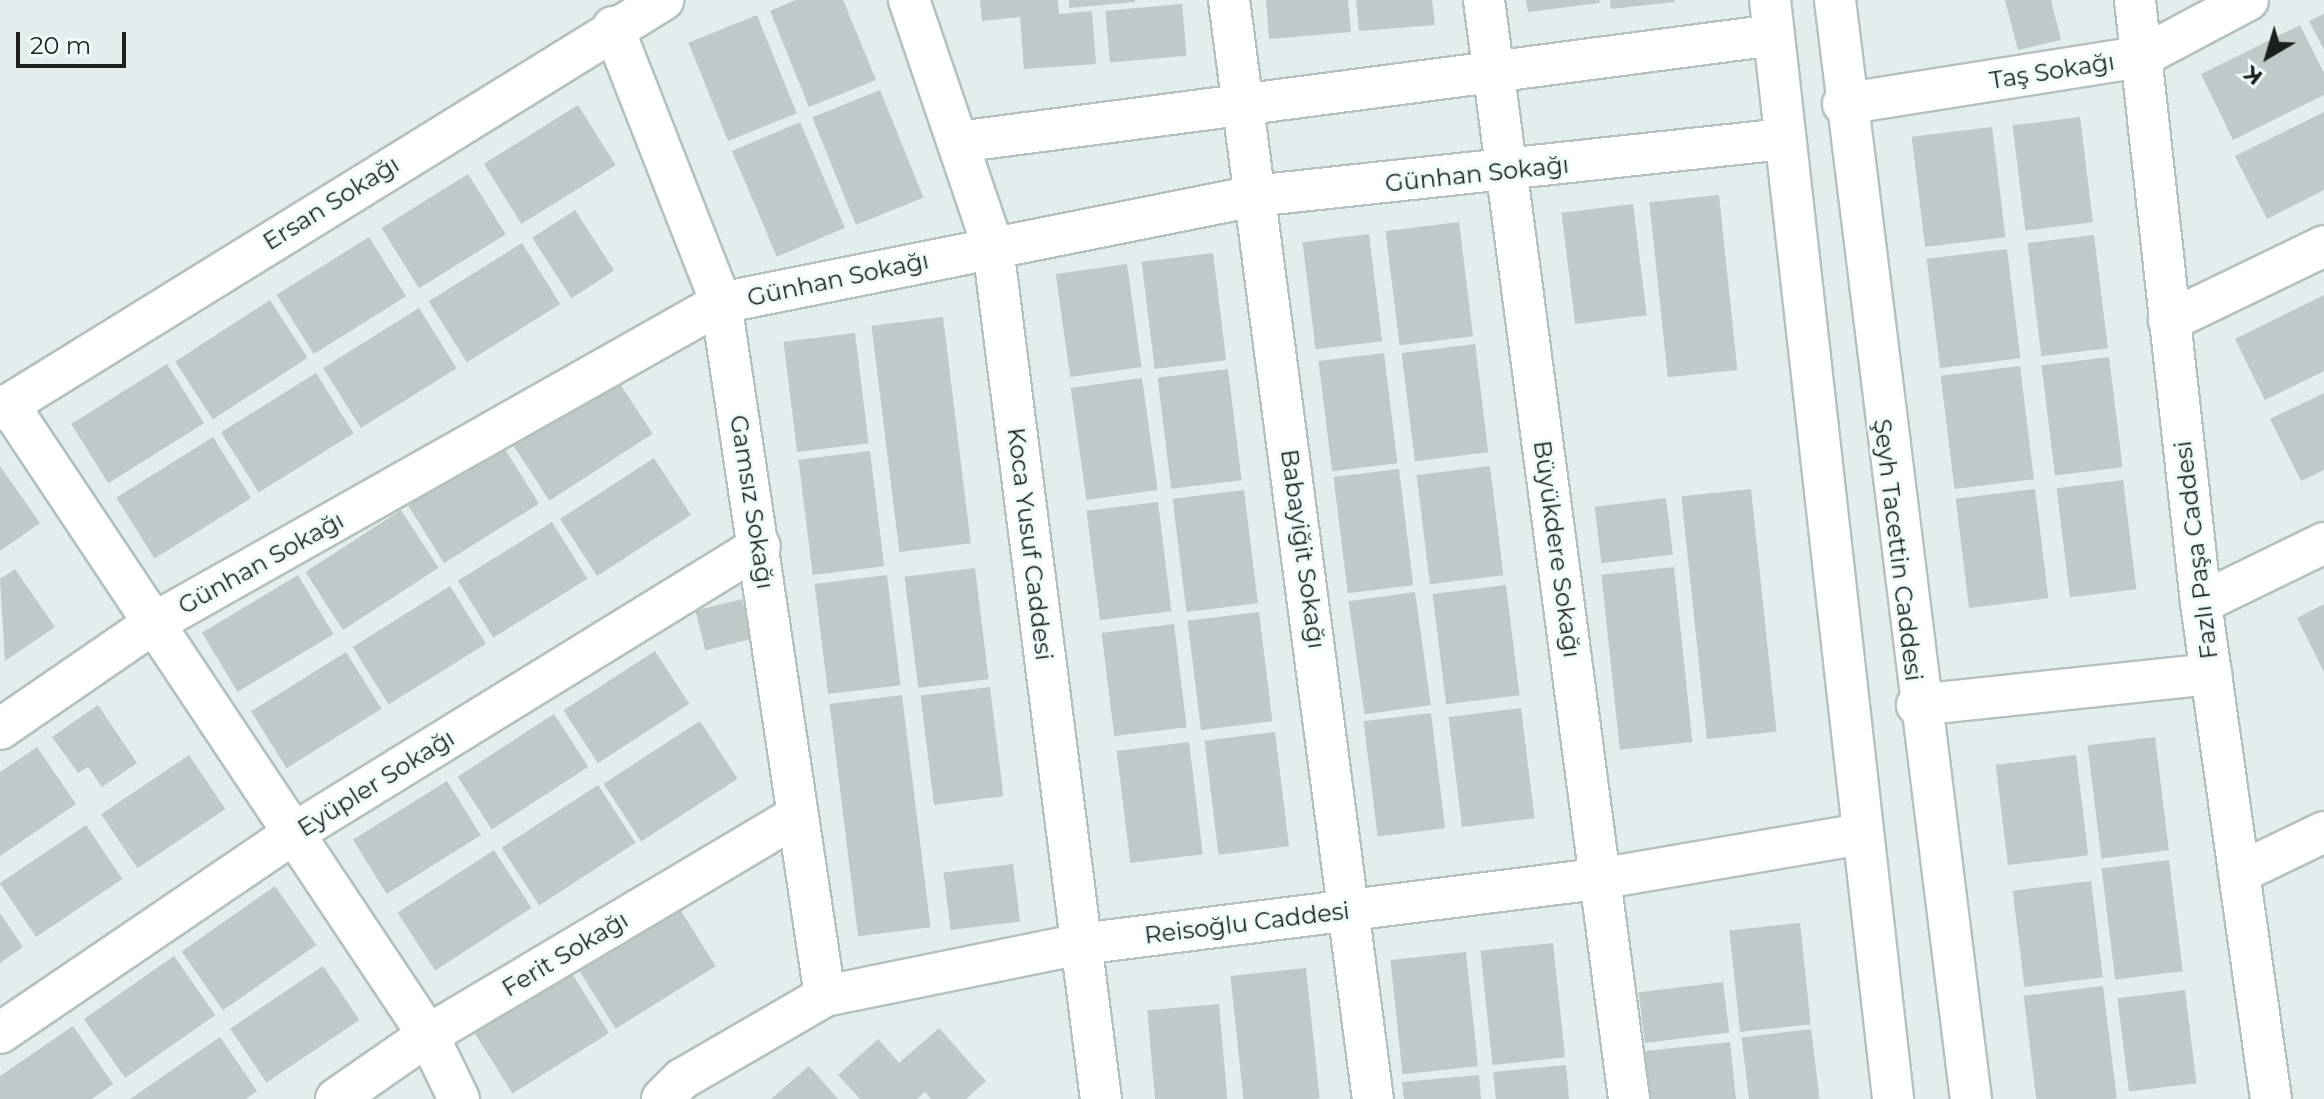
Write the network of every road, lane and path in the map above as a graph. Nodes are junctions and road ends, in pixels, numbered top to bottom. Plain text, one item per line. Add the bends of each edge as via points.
1 (663, 0) edge
2 (909, 0) edge
3 (1203, 0) edge
4 (1229, 0) edge
5 (1484, 0) edge
6 (2135, 0) edge
7 (2248, 0) edge
8 (1845, 2) edge
9 (1772, 17) edge
10 (613, 27) junction
11 (2141, 57) junction
12 (1492, 70) junction
13 (1240, 100) junction
14 (1843, 104) junction
15 (1784, 139) junction
16 (958, 142) junction
17 (1502, 173) junction
18 (1254, 196) junction
19 (2324, 246) edge
20 (993, 247) junction
21 (721, 303) junction
22 (2169, 321) junction
23 (4, 407) edge
24 (2324, 543) edge
25 (760, 546) junction
26 (2201, 603) junction
27 (154, 623) junction
28 (2211, 674) junction
29 (1917, 705) junction
30 (0, 729) edge
31 (798, 815) junction
32 (2324, 832) edge
33 (294, 833) junction
34 (1862, 834) junction
35 (2239, 873) junction
36 (1604, 878) junction
37 (1353, 909) junction
38 (1081, 944) junction
39 (825, 996) junction
40 (0, 1033) edge
41 (428, 1035) junction
42 (336, 1099) edge
43 (459, 1099) edge
44 (662, 1099) edge
45 (1101, 1099) edge
46 (1373, 1099) edge
47 (1629, 1099) edge
48 (1893, 1099) edge
49 (1971, 1099) edge
50 (2271, 1099) edge

1 - 10 street, Ersan Sokağı
2 - 16 street, Koca Yusuf Caddesi
3 - 13 street
4 - 13 street, Babayiğit Sokağı
5 - 12 street, Büyükdere Sokağı
6 - 11 street, Fazlı Paşa Caddesi
7 - 11 street, Taş Sokağı
8 - 14 street, Şeyh Tacettin Caddesi
9 - 12 street
9 - 15 street
10 - 21 street, Gamsız Sokağı
10 - 23 street, Ersan Sokağı
11 - 14 street, Taş Sokağı
11 - 22 street, Fazlı Paşa Caddesi
12 - 13 street
12 - 17 street, Büyükdere Sokağı
13 - 16 street
13 - 18 street, Babayiğit Sokağı
14 - 29 street, Şeyh Tacettin Caddesi
15 - 17 street, Günhan Sokağı
15 - 34 street
16 - 20 street, Koca Yusuf Caddesi
17 - 18 street, Günhan Sokağı
17 - 36 street, Büyükdere Sokağı
18 - 20 street, Günhan Sokağı
18 - 37 street, Babayiğit Sokağı
19 - 22 street
20 - 21 street, Günhan Sokağı
20 - 38 street, Koca Yusuf Caddesi
21 - 25 street, Gamsız Sokağı
21 - 27 street, Günhan Sokağı
22 - 26 street, Fazlı Paşa Caddesi
23 - 27 street
24 - 26 street
25 - 31 street, Gamsız Sokağı
25 - 33 street, Eyüpler Sokağı
26 - 28 street, Fazlı Paşa Caddesi
27 - 30 street, Günhan Sokağı
27 - 33 street
28 - 29 street
28 - 35 street, Fazlı Paşa Caddesi
29 - 49 street, Şeyh Tacettin Caddesi
31 - 39 street, Gamsız Sokağı
31 - 41 street, Ferit Sokağı
32 - 35 street
33 - 40 street, Eyüpler Sokağı
33 - 41 street
34 - 36 street, Reisoğlu Caddesi
34 - 48 street
35 - 50 street, Fazlı Paşa Caddesi
36 - 37 street, Reisoğlu Caddesi
36 - 47 street, Büyükdere Sokağı
37 - 38 street, Reisoğlu Caddesi
37 - 46 street, Babayiğit Sokağı
38 - 39 street, Reisoğlu Caddesi
38 - 45 street, Koca Yusuf Caddesi
39 - 44 street, Reisoğlu Caddesi via 682,1079
41 - 42 street, Ferit Sokağı
41 - 43 street

